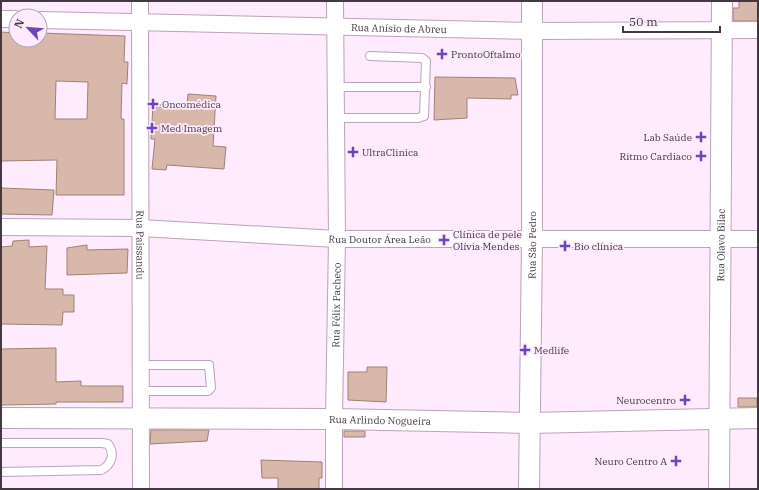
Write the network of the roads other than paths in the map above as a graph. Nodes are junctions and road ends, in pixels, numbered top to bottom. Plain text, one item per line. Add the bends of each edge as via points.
1 (140, 1) edge
2 (335, 1) edge
3 (532, 1) edge
4 (722, 1) edge
5 (48, 20) edge
6 (139, 22) junction
7 (334, 26) junction
8 (758, 30) edge
9 (532, 31) junction
10 (722, 31) junction
11 (370, 56) dead end
12 (335, 87) junction
13 (426, 87) junction
14 (336, 118) junction
15 (1, 227) edge
16 (140, 228) junction
17 (337, 239) junction
18 (532, 239) junction
19 (721, 240) junction
20 (758, 240) edge
21 (140, 365) junction
22 (140, 390) junction
23 (1, 418) edge
24 (140, 418) junction
25 (719, 418) junction
26 (758, 418) edge
27 (334, 419) junction
28 (529, 423) junction
29 (1, 443) edge
30 (1, 472) edge
31 (141, 489) edge
32 (334, 489) edge
33 (528, 489) edge
34 (719, 489) edge

1 - 6 street, Rua Paissandu
2 - 7 street, Rua Félix Pacheco
3 - 9 street, Rua São Pedro
4 - 10 street, Rua Olavo Bilac
5 - 6 street, Rua Anísio de Abreu
6 - 7 street, Rua Anísio de Abreu
6 - 16 street, Rua Paissandu
7 - 9 street, Rua Anísio de Abreu
7 - 12 street, Rua Félix Pacheco
8 - 10 street, Rua Anísio de Abreu
9 - 10 street, Rua Anísio de Abreu
9 - 18 street, Rua São Pedro
10 - 19 street, Rua Olavo Bilac
11 - 13 lane via 422,58 427,66
12 - 13 lane
12 - 14 street, Rua Félix Pacheco
13 - 14 lane via 424,116
14 - 17 street, Rua Félix Pacheco
15 - 16 street, Rua Doutor Área Leão
16 - 17 street, Rua Doutor Área Leão
16 - 21 street, Rua Paissandu
17 - 18 street, Rua Doutor Área Leão
17 - 27 street, Rua Félix Pacheco
18 - 19 street, Rua Doutor Área Leão
18 - 28 street, Rua São Pedro
19 - 20 street, Rua Doutor Área Leão
19 - 25 street, Rua Olavo Bilac
21 - 22 street, Rua Paissandu
21 - 22 lane via 210,365 211,388 208,391
22 - 24 street, Rua Paissandu
23 - 24 street, Rua Arlindo Nogueira
24 - 27 street, Rua Arlindo Nogueira
24 - 31 street, Rua Paissandu
25 - 26 street, Rua Arlindo Nogueira
25 - 28 street, Rua Arlindo Nogueira
25 - 34 street, Rua Olavo Bilac
27 - 28 street, Rua Arlindo Nogueira
27 - 32 street, Rua Félix Pacheco
28 - 33 street, Rua São Pedro
29 - 30 lane via 102,443 108,444 112,449 111,461 108,467 102,470

